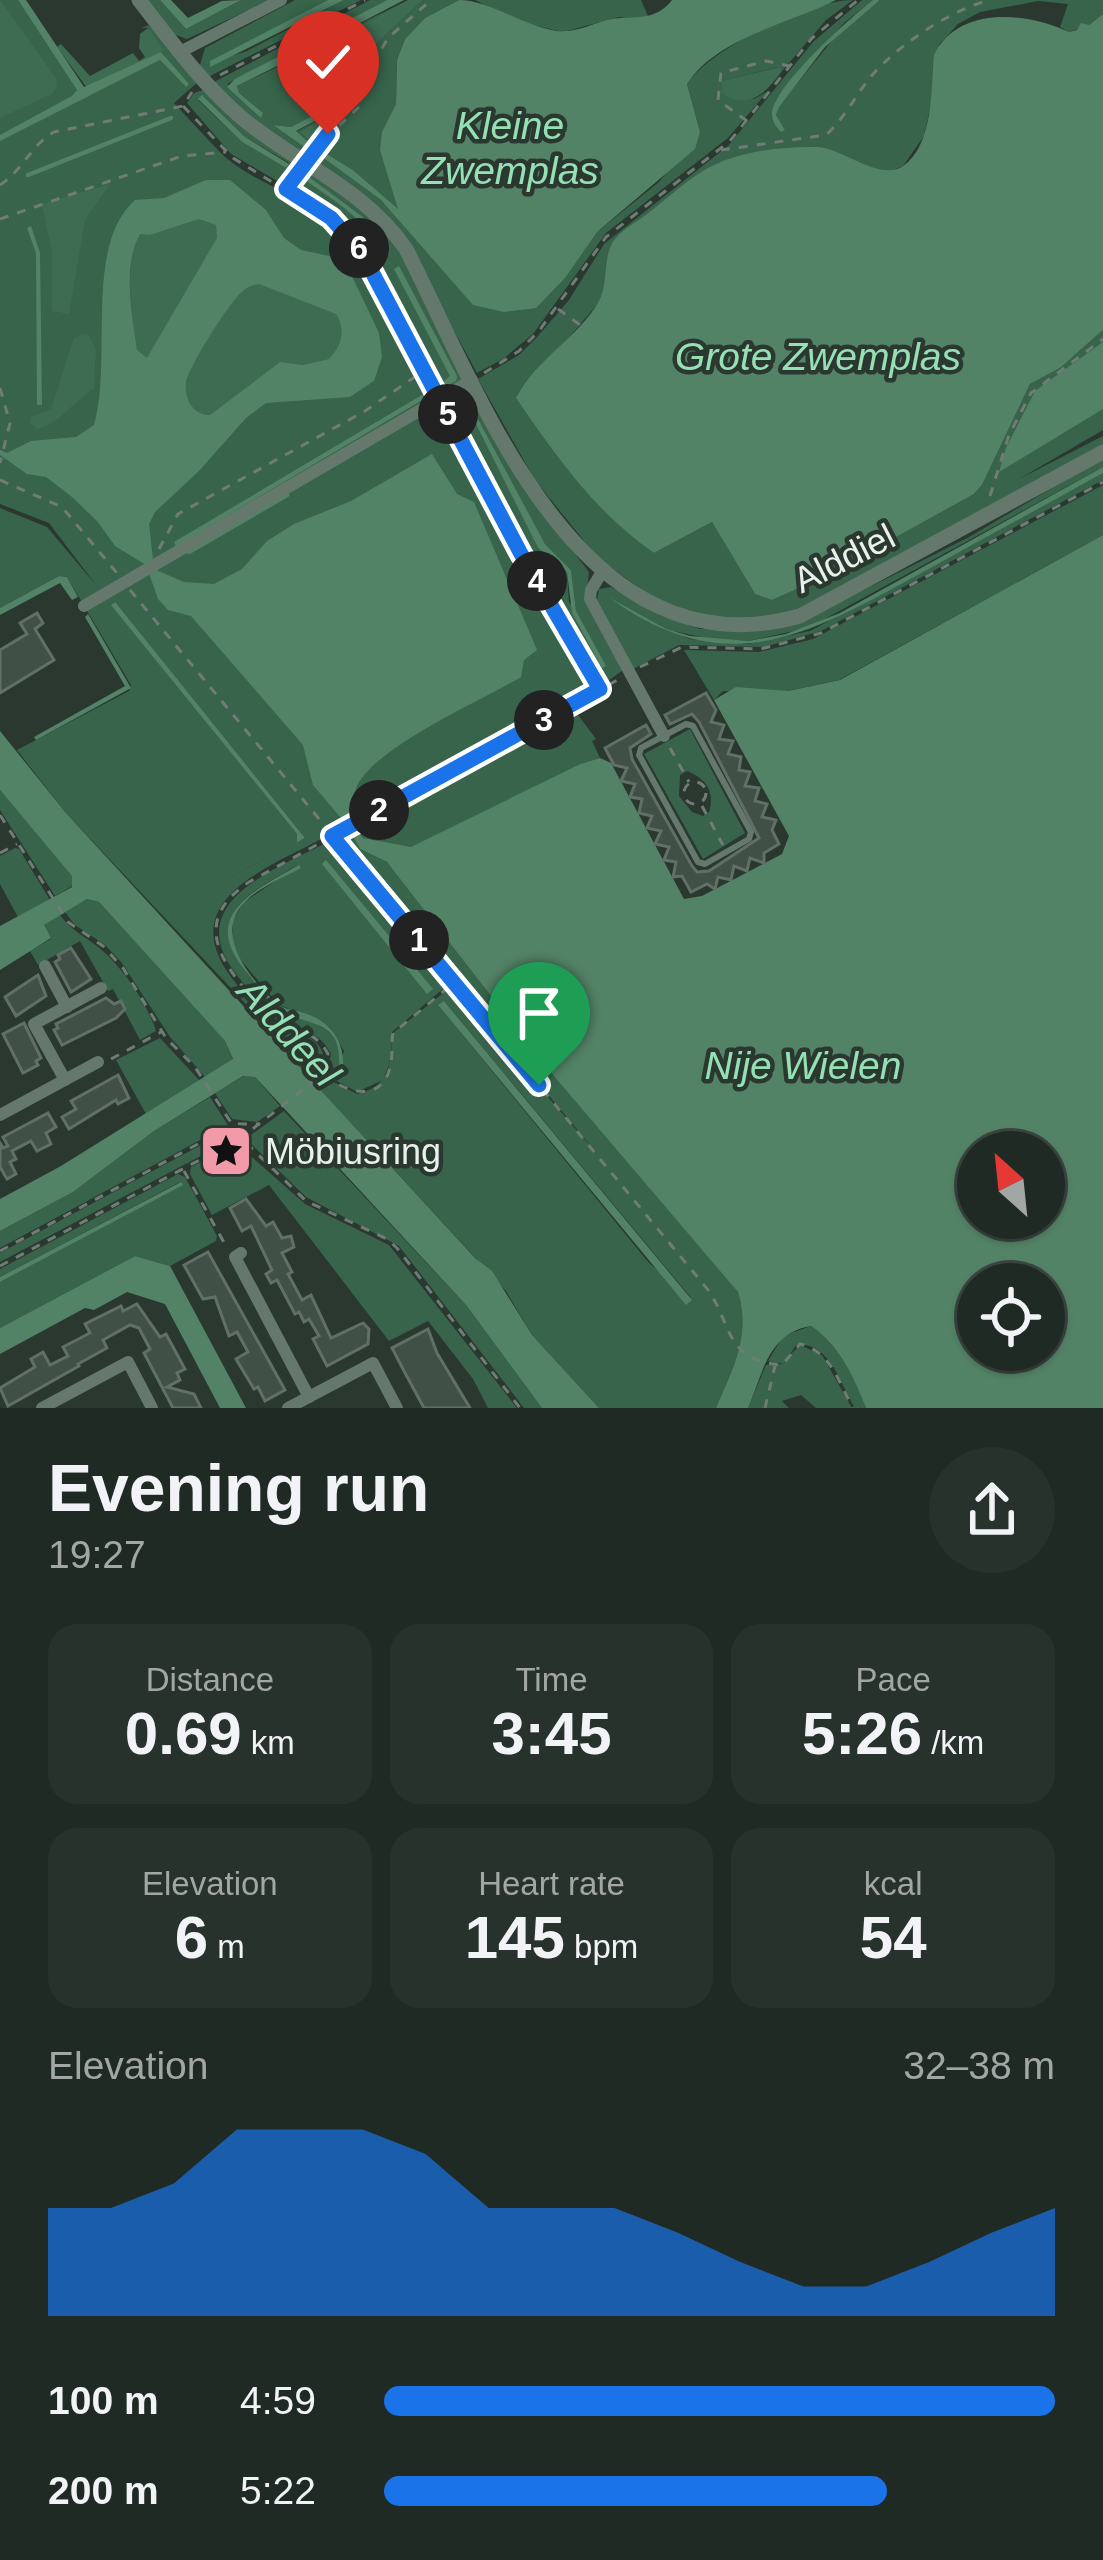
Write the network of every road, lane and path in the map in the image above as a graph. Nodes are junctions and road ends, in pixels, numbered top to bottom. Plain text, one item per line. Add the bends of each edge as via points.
1 (139, 0) edge
2 (281, 0) edge
3 (364, 0) edge
4 (431, 0) edge
5 (858, 0) edge
6 (989, 0) edge
7 (180, 52) junction
8 (790, 66) junction
9 (206, 82) junction
10 (183, 106) junction
11 (747, 121) junction
12 (718, 150) junction
13 (226, 152) junction
14 (305, 160) junction
15 (0, 185) edge
16 (286, 189) junction
17 (0, 219) edge
18 (558, 309) junction
19 (580, 325) dead end
20 (1103, 339) edge
21 (425, 370) junction
22 (472, 380) junction
23 (0, 388) edge
24 (439, 398) junction
25 (1103, 452) edge
26 (3, 454) edge
27 (0, 463) edge
28 (0, 480) edge
29 (987, 517) junction
30 (152, 565) junction
31 (602, 572) junction
32 (124, 582) junction
33 (84, 606) dead end
34 (664, 736) junction
35 (690, 784) junction
36 (700, 802) junction
37 (0, 815) edge
38 (332, 836) junction
39 (19, 843) junction
40 (727, 852) junction
41 (0, 853) edge
42 (45, 966) dead end
43 (454, 982) junction
44 (101, 988) dead end
45 (67, 1006) junction
46 (163, 1032) junction
47 (98, 1062) joint
48 (323, 1074) junction
49 (64, 1080) junction
50 (0, 1115) edge
51 (261, 1124) junction
52 (232, 1125) junction
53 (241, 1138) junction
54 (182, 1168) junction
55 (0, 1251) edge
56 (238, 1255) joint
57 (0, 1265) edge
58 (771, 1363) junction
59 (309, 1397) junction
60 (42, 1408) edge
61 (152, 1408) edge
62 (288, 1408) edge
63 (397, 1408) edge
64 (520, 1408) edge
65 (765, 1408) edge
66 (854, 1408) edge

1 - 7 street, Alddiel
2 - 7 street
3 - 9 path
4 - 14 path via 388,38 358,108
5 - 8 path
6 - 12 path via 912,41 875,72 826,135
7 - 9 street, Alddiel
8 - 11 path
8 - 11 path via 766,61 721,73 718,100
9 - 10 path
9 - 14 street, Alddiel via 243,119
10 - 13 path
10 - 15 path via 54,131
11 - 12 path
12 - 18 path via 606,237
13 - 16 path
13 - 17 path via 182,156
14 - 16 path
14 - 22 street, Alddiel via 388,224
16 - 21 path via 331,218 362,253
18 - 19 path
18 - 22 path via 519,351
20 - 29 path via 1031,393 991,484
21 - 24 path
21 - 30 path via 365,412 178,514
22 - 24 street
22 - 31 street, Alddiel via 505,446
23 - 26 path via 10,422
24 - 30 street
24 - 38 path via 600,689
25 - 29 street, Alddiel
26 - 27 path
28 - 32 path via 62,507
29 - 31 street, Alddiel via 836,600 775,623 718,626 679,617
30 - 32 street
31 - 34 street via 590,599
32 - 33 street
32 - 38 path
34 - 35 path
34 - 40 lane via 693,726 732,797 751,836
34 - 40 lane via 639,755 698,862
35 - 36 path via 685,796
35 - 36 path via 705,788
36 - 40 path
37 - 39 path
38 - 43 path
38 - 48 path via 235,892 216,929 226,968 266,1016 319,1040 328,1054
39 - 41 path
39 - 46 path via 65,918 112,955
42 - 45 street
43 - 48 path via 392,1033 390,1068 379,1084 350,1092
43 - 58 path via 710,1291 739,1352
44 - 45 street
45 - 49 street via 34,1024
46 - 47 path
46 - 52 path
47 - 49 street
48 - 51 path
49 - 50 street
51 - 52 path
51 - 53 path
52 - 53 path
52 - 55 path
53 - 54 path
53 - 64 path via 306,1201 397,1248
54 - 56 path
54 - 57 path
56 - 59 street
58 - 65 path
58 - 66 path via 784,1363 800,1344 817,1350
59 - 62 street
59 - 63 street via 373,1363
60 - 61 street via 128,1362

